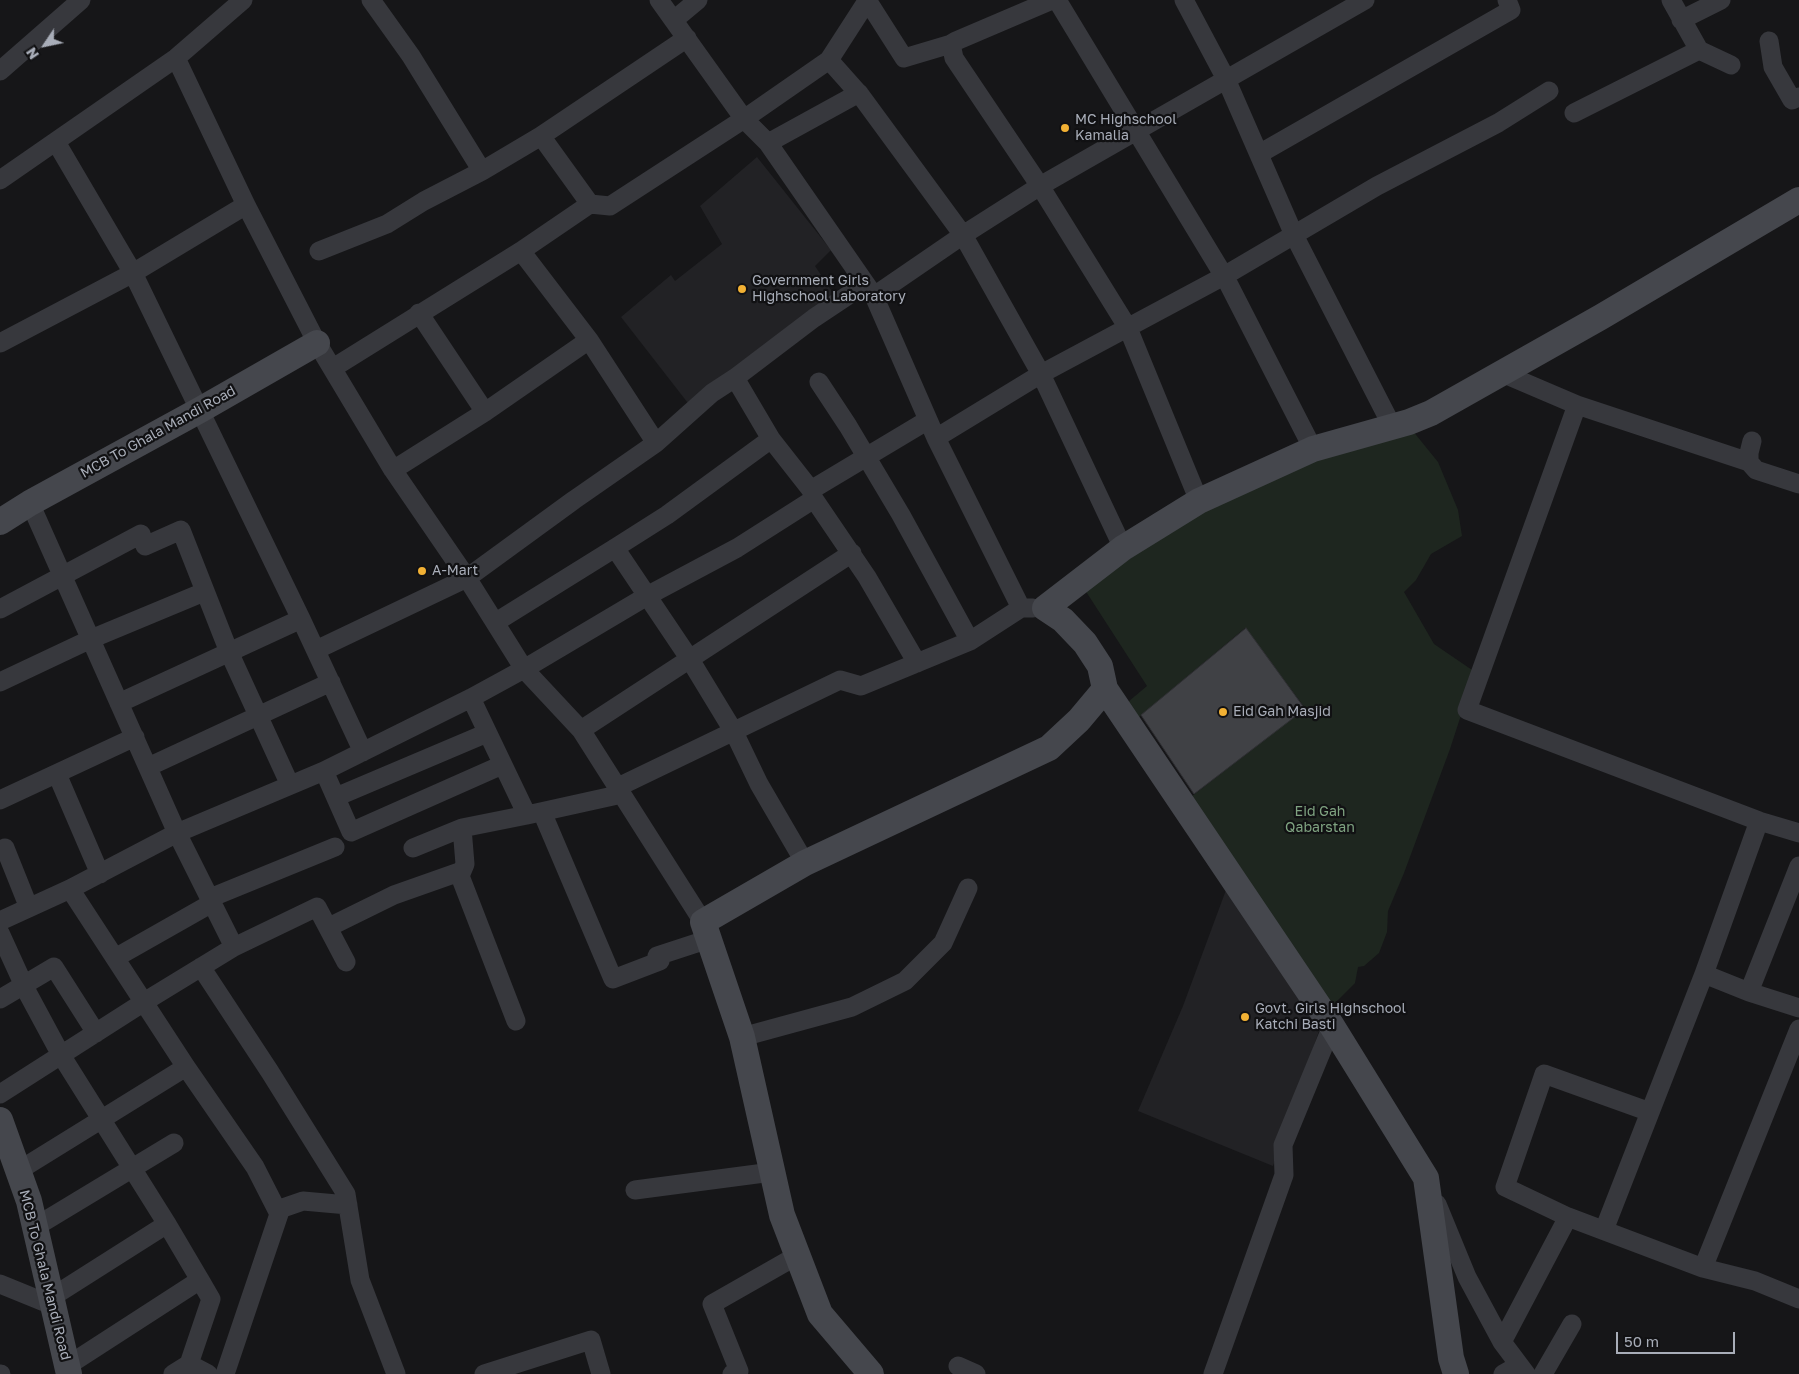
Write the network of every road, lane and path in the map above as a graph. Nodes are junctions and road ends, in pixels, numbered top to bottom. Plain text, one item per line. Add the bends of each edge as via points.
1 (81, 0) edge
2 (243, 0) edge
3 (659, 0) edge
4 (698, 0) edge
5 (1052, 0) edge
6 (1057, 0) edge
7 (1184, 0) edge
8 (1365, 0) edge
9 (1507, 0) edge
10 (1671, 0) edge
11 (1721, 0) edge
12 (373, 1) edge
13 (867, 1) edge
14 (674, 20) junction
15 (1682, 20) junction
16 (687, 38) junction
17 (1768, 41) dead end
18 (951, 44) junction
19 (1699, 50) junction
20 (176, 58) junction
21 (828, 60) junction
22 (1731, 65) dead end
23 (0, 71) edge
24 (1226, 79) junction
25 (1550, 91) dead end
26 (858, 93) junction
27 (1799, 97) edge
28 (1574, 113) dead end
29 (744, 119) junction
30 (1137, 131) junction
31 (541, 136) junction
32 (56, 142) junction
33 (768, 143) junction
34 (1259, 154) junction
35 (482, 171) junction
36 (0, 180) edge
37 (1040, 186) junction
38 (1799, 200) edge
39 (590, 204) junction
40 (246, 205) junction
41 (963, 235) junction
42 (1294, 235) junction
43 (319, 251) dead end
44 (521, 251) junction
45 (133, 273) junction
46 (1224, 276) junction
47 (869, 290) junction
48 (419, 313) junction
49 (1128, 328) junction
50 (589, 340) junction
51 (0, 343) edge
52 (317, 343) junction
53 (333, 368) junction
54 (1502, 373) junction
55 (1041, 374) junction
56 (735, 378) junction
57 (819, 382) dead end
58 (1577, 405) junction
59 (200, 410) junction
60 (485, 412) junction
61 (928, 420) junction
62 (1392, 426) junction
63 (936, 438) junction
64 (771, 439) junction
65 (1752, 441) dead end
66 (656, 443) junction
67 (1313, 449) junction
68 (865, 456) junction
69 (1750, 462) junction
70 (393, 470) junction
71 (1799, 484) edge
72 (812, 495) junction
73 (1200, 501) junction
74 (30, 503) junction
75 (0, 522) edge
76 (615, 548) junction
77 (1124, 548) junction
78 (852, 553) junction
79 (63, 576) junction
80 (467, 578) junction
81 (204, 592) junction
82 (647, 596) junction
83 (1033, 608) junction
84 (0, 609) edge
85 (301, 619) junction
86 (496, 622) junction
87 (91, 639) junction
88 (970, 640) junction
89 (316, 650) junction
90 (229, 652) junction
91 (689, 658) junction
92 (917, 663) junction
93 (524, 669) junction
94 (0, 682) edge
95 (331, 682) junction
96 (1105, 689) junction
97 (471, 698) junction
98 (119, 703) junction
99 (258, 716) junction
100 (581, 730) junction
101 (734, 732) junction
102 (487, 733) junction
103 (135, 737) junction
104 (364, 752) junction
105 (502, 765) junction
106 (148, 767) junction
107 (324, 771) junction
108 (57, 774) junction
109 (290, 785) junction
110 (620, 791) junction
111 (336, 797) junction
112 (0, 799) edge
113 (534, 814) junction
114 (1759, 821) junction
115 (462, 828) junction
116 (177, 833) junction
117 (1799, 833) edge
118 (335, 847) dead end
119 (413, 848) dead end
120 (0, 851) edge
121 (805, 863) junction
122 (1799, 866) edge
123 (462, 871) junction
124 (100, 874) junction
125 (968, 888) dead end
126 (70, 889) junction
127 (211, 900) junction
128 (29, 908) junction
129 (0, 921) edge
130 (328, 927) junction
131 (706, 931) junction
132 (0, 932) edge
133 (234, 947) junction
134 (115, 958) junction
135 (346, 962) dead end
136 (201, 968) junction
137 (1704, 974) junction
138 (24, 985) junction
139 (1750, 992) junction
140 (0, 999) edge
141 (144, 1002) junction
142 (1799, 1008) edge
143 (516, 1021) dead end
144 (1332, 1026) junction
145 (1799, 1029) edge
146 (96, 1033) junction
147 (742, 1037) junction
148 (61, 1055) junction
149 (186, 1067) junction
150 (0, 1094) edge
151 (1650, 1112) junction
152 (0, 1120) edge
153 (101, 1120) junction
154 (174, 1143) dead end
155 (133, 1168) junction
156 (18, 1170) junction
157 (772, 1172) junction
158 (1426, 1178) junction
159 (635, 1190) dead end
160 (348, 1205) junction
161 (278, 1210) junction
162 (1568, 1217) junction
163 (167, 1224) junction
164 (35, 1227) junction
165 (1604, 1230) junction
166 (798, 1255) junction
167 (1703, 1268) junction
168 (200, 1280) junction
169 (0, 1284) edge
170 (1799, 1299) edge
171 (53, 1301) junction
172 (1572, 1324) dead end
173 (1502, 1342) junction
174 (958, 1366) dead end
175 (181, 1369) edge
176 (68, 1370) edge
177 (1516, 1371) edge
178 (208, 1374) edge
179 (225, 1374) edge
180 (396, 1374) edge
181 (484, 1374) edge
182 (601, 1374) edge
183 (732, 1374) edge
184 (871, 1374) edge
185 (976, 1374) edge
186 (1213, 1374) edge
187 (1456, 1374) edge
188 (1543, 1374) edge

1 - 23 street
2 - 20 street
3 - 14 street
4 - 14 street
5 - 18 street
6 - 30 street
7 - 24 street
8 - 24 street
9 - 34 street via 1511,10
10 - 15 street
11 - 15 street
12 - 35 street
13 - 18 street via 904,58
13 - 21 street
14 - 16 street
15 - 19 street
16 - 29 street
16 - 31 street
17 - 27 street via 1773,67 1792,100
18 - 37 street via 954,58
19 - 22 street
19 - 28 street
20 - 32 street
20 - 40 street
21 - 26 street
21 - 29 street
24 - 30 street
24 - 34 street
25 - 42 street via 1498,123 1376,186
26 - 33 street
26 - 41 street
29 - 33 street
29 - 39 street via 610,206
30 - 37 street
30 - 46 street
31 - 35 street
31 - 39 street
32 - 36 street
32 - 45 street
33 - 47 street
34 - 42 street
35 - 43 street via 387,224
37 - 41 street
37 - 49 street
38 - 54 street
39 - 44 street
40 - 45 street
40 - 52 street
41 - 47 street
41 - 55 street
42 - 46 street
42 - 62 street
44 - 48 street
44 - 50 street
45 - 51 street
45 - 59 street
46 - 49 street
46 - 67 street
47 - 56 street via 814,318
47 - 61 street
48 - 53 street
48 - 60 street
49 - 55 street
49 - 73 street
50 - 60 street
50 - 66 street
52 - 53 street
52 - 59 street, MCB To Ghala Mandi Road
53 - 70 street
54 - 58 street
54 - 62 street via 1431,413
55 - 63 street
55 - 77 street
56 - 64 street
56 - 66 street via 712,393
57 - 68 street
58 - 69 street
58 - 114 street via 1467,710
59 - 74 street, MCB To Ghala Mandi Road
59 - 85 street
60 - 70 street
61 - 63 street
61 - 68 street
62 - 67 street
63 - 83 street
64 - 72 street
64 - 76 street
65 - 69 street
66 - 80 street
67 - 73 street
68 - 72 street
68 - 88 street
69 - 71 street via 1756,470
70 - 80 street
72 - 78 street
72 - 82 street via 737,548
73 - 77 street
74 - 75 street, MCB To Ghala Mandi Road
74 - 79 street
76 - 82 street
76 - 86 street
77 - 83 street
78 - 91 street
78 - 92 street
79 - 81 street via 141,534 145,546 181,530
79 - 84 street
79 - 87 street
80 - 86 street
80 - 89 street
81 - 87 street
81 - 90 street
82 - 91 street
82 - 93 street
83 - 88 street
83 - 96 street via 1063,620 1085,643 1100,666
85 - 89 street
85 - 90 street
86 - 93 street
87 - 94 street
87 - 98 street
88 - 92 street
89 - 95 street
90 - 98 street
90 - 99 street
91 - 100 street
91 - 101 street
92 - 101 street via 861,686 840,680
93 - 97 street
93 - 100 street
95 - 99 street
95 - 104 street
96 - 121 street via 1049,748
96 - 144 street
97 - 102 street
97 - 104 street
98 - 103 street
99 - 106 street
99 - 109 street
100 - 110 street
101 - 110 street
101 - 121 street via 759,784
102 - 105 street
102 - 111 street
103 - 106 street
103 - 108 street
104 - 107 street
105 - 111 street via 351,832
105 - 113 street
106 - 116 street
107 - 109 street
107 - 111 street
108 - 112 street
108 - 124 street
109 - 116 street
110 - 113 street
110 - 131 street
113 - 115 street
113 - 131 street via 613,979 660,961 657,956
114 - 117 street
114 - 137 street
115 - 119 street
115 - 123 street via 465,864
116 - 124 street
116 - 127 street
118 - 127 street
120 - 128 street via 5,848
121 - 131 street
122 - 139 street
123 - 130 street via 394,895
123 - 143 street via 460,876
124 - 126 street
125 - 147 street via 943,942 905,981 852,1007
126 - 128 street
126 - 134 street
127 - 133 street
127 - 134 street
128 - 129 street
130 - 133 street via 317,907
130 - 135 street
131 - 147 street
132 - 138 street
133 - 136 street
134 - 141 street
136 - 141 street
136 - 160 street via 318,1147 346,1194
137 - 139 street
137 - 151 street
138 - 140 street
138 - 146 street via 54,967
138 - 148 street
139 - 142 street
141 - 146 street
141 - 149 street
144 - 158 street
144 - 186 street via 1283,1145 1284,1175
145 - 167 street
146 - 148 street
147 - 157 street
148 - 150 street
148 - 153 street
149 - 153 street
149 - 161 street via 255,1167
151 - 162 street via 1544,1074 1505,1187
151 - 165 street
152 - 156 street, MCB To Ghala Mandi Road
153 - 155 street
153 - 156 street
154 - 155 street
155 - 163 street
155 - 164 street
156 - 164 street, MCB To Ghala Mandi Road
157 - 159 street
157 - 166 street via 782,1215
158 - 173 street via 1467,1277
158 - 187 street via 1451,1358
160 - 161 street via 303,1201
160 - 180 street via 360,1280
161 - 179 street via 280,1214
162 - 165 street
162 - 173 street
163 - 168 street
163 - 171 street
164 - 171 street, MCB To Ghala Mandi Road
165 - 167 street
166 - 183 street via 712,1304 739,1371
166 - 184 street via 820,1314
167 - 170 street via 1755,1281
168 - 175 street via 211,1299
168 - 176 street
169 - 171 street
171 - 176 street, MCB To Ghala Mandi Road
172 - 188 street
173 - 177 street
174 - 185 street
175 - 178 street
181 - 182 street via 591,1340

